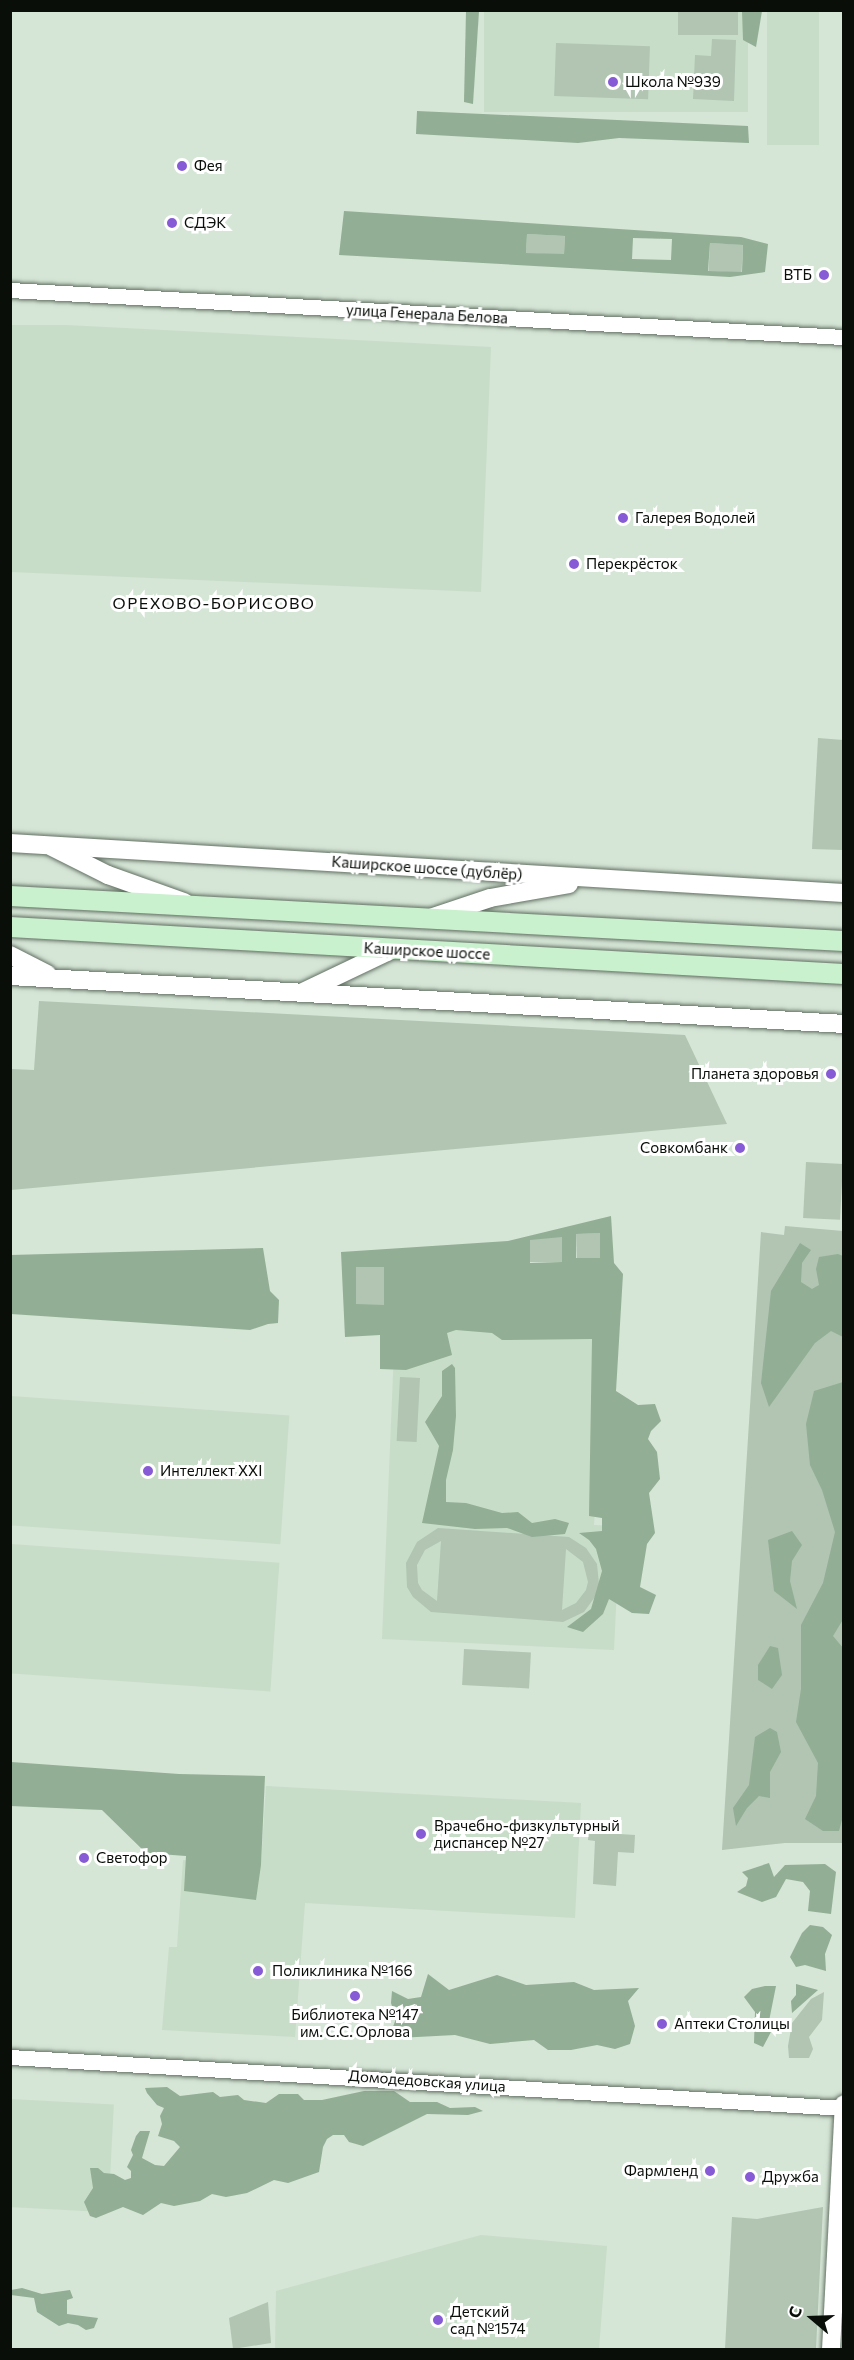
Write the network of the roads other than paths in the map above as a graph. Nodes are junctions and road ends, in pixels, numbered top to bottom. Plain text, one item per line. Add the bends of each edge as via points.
1 (10, 290) edge
2 (843, 337) edge
3 (10, 843) edge
4 (48, 844) junction
5 (600, 878) junction
6 (843, 893) edge
7 (10, 896) edge
8 (197, 907) junction
9 (424, 920) junction
10 (10, 927) edge
11 (843, 941) edge
12 (393, 949) junction
13 (10, 955) edge
14 (843, 974) edge
15 (10, 976) edge
16 (59, 979) junction
17 (302, 992) junction
18 (843, 1024) edge
19 (10, 2057) edge
20 (843, 2106) edge
21 (831, 2349) edge

1 - 2 street, улица Генерала Белова
3 - 4 main road, Каширское шоссе (дублёр)
4 - 5 main road, Каширское шоссе (дублёр)
4 - 8 main road via 108,875
5 - 6 main road, Каширское шоссе (дублёр)
5 - 9 main road via 490,898
7 - 8 main road, Каширское шоссе
8 - 9 main road, Каширское шоссе
9 - 11 main road, Каширское шоссе
10 - 12 main road, Каширское шоссе
12 - 14 main road, Каширское шоссе
12 - 17 main road
13 - 16 main road
15 - 16 main road
16 - 17 main road
17 - 18 main road
19 - 20 street, Домодедовская улица
20 - 21 main road

